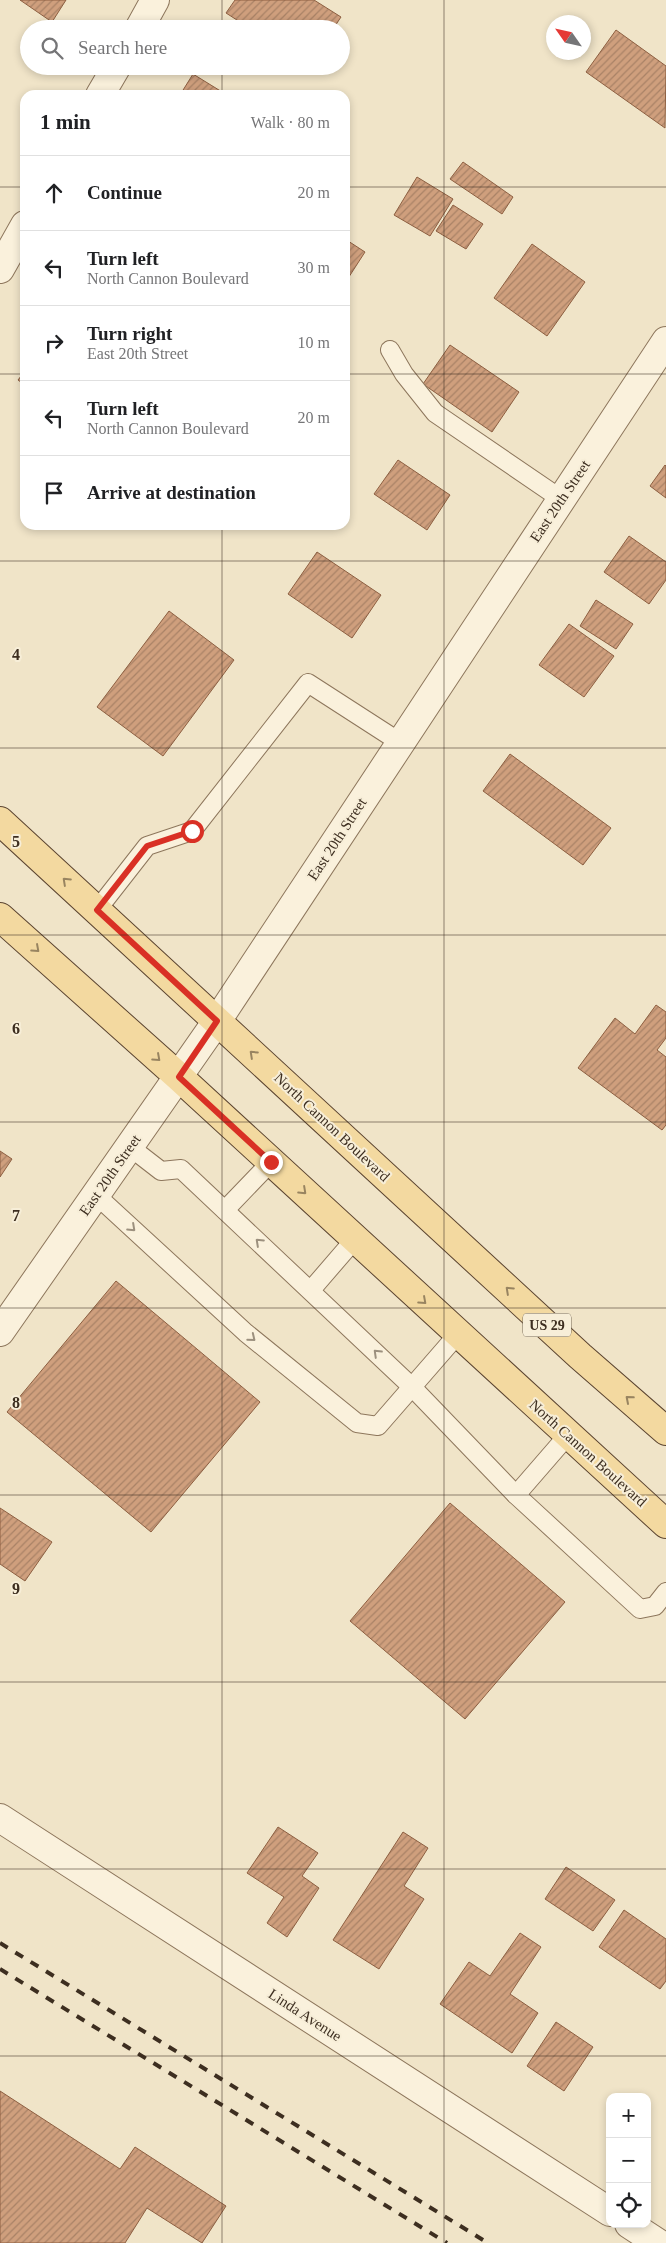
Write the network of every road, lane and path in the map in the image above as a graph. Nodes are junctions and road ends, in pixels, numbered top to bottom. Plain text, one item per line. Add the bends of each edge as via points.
1 (155, 0) edge
2 (143, 20) edge
3 (112, 75) edge
4 (103, 90) edge
5 (20, 234) edge
6 (0, 269) edge
7 (666, 341) edge
8 (390, 350) dead end
9 (561, 499) junction
10 (401, 743) junction
11 (0, 821) edge
12 (97, 910) junction
13 (0, 917) edge
14 (217, 1021) junction
15 (179, 1077) junction
16 (130, 1147) junction
17 (271, 1162) junction
18 (96, 1195) junction
19 (225, 1210) junction
20 (355, 1239) junction
21 (311, 1290) junction
22 (0, 1332) edge
23 (458, 1334) junction
24 (412, 1387) junction
25 (666, 1431) edge
26 (568, 1434) junction
27 (516, 1495) junction
28 (666, 1524) edge
29 (666, 1592) edge
30 (0, 1818) edge
31 (606, 2209) edge
32 (635, 2228) edge
33 (658, 2243) edge

1 - 2 street
3 - 4 street
5 - 6 street
7 - 9 street, East 20th Street
8 - 9 lane via 404,374 435,413
9 - 10 street, East 20th Street
10 - 12 lane via 308,683 192,831 147,846
10 - 14 street, East 20th Street
12 -> 11 main road, North Cannon Boulevard / US 29
12 - 14 main road, North Cannon Boulevard / US 29
13 -> 15 main road, North Cannon Boulevard
14 - 15 street, East 20th Street
25 -> 14 main road, North Cannon Boulevard / US 29 via 580,1356
15 - 16 street, East 20th Street
15 - 17 main road, North Cannon Boulevard
16 - 18 street, East 20th Street
16 - 19 lane via 161,1171 181,1169
17 - 19 lane
17 -> 20 main road, North Cannon Boulevard
18 - 22 street, East 20th Street
18 -> 24 lane via 246,1333 357,1424 378,1426
21 -> 19 lane
20 - 21 lane
20 -> 23 main road, North Cannon Boulevard
24 -> 21 lane
23 - 24 lane
23 - 26 main road, North Cannon Boulevard
24 - 27 lane
26 - 27 lane
26 - 28 main road, North Cannon Boulevard
27 - 29 lane via 640,1610 655,1606
30 - 31 street, Linda Avenue
32 - 33 street

